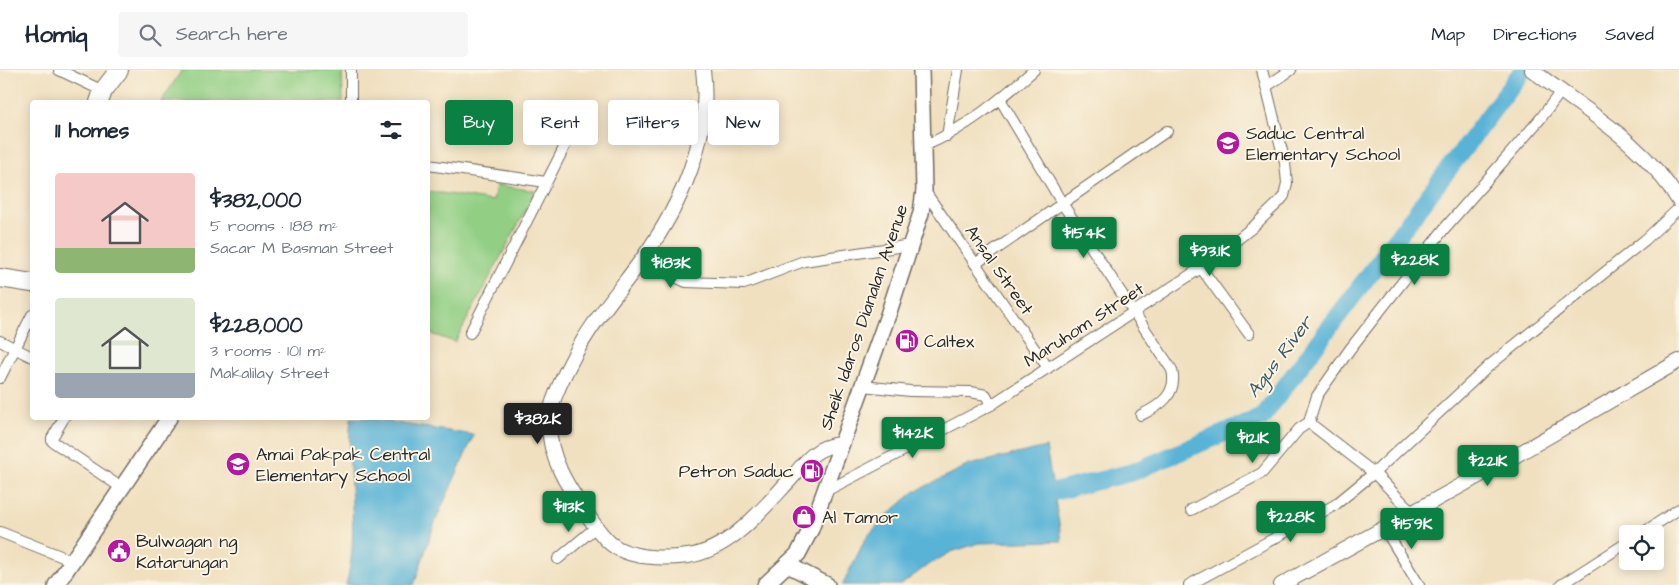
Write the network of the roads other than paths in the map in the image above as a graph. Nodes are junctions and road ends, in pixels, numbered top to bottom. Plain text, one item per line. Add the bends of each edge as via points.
1 (59, 70) edge
2 (119, 70) edge
3 (351, 70) edge
4 (703, 70) edge
5 (921, 70) edge
6 (958, 70) edge
7 (1034, 70) edge
8 (1262, 70) edge
9 (1291, 70) edge
10 (1532, 70) edge
11 (1267, 86) junction
12 (1555, 93) junction
13 (101, 97) edge
14 (1000, 99) junction
15 (351, 100) edge
16 (1167, 131) dead end
17 (946, 136) junction
18 (565, 145) edge
19 (924, 146) junction
20 (430, 165) edge
21 (546, 182) junction
22 (924, 190) junction
23 (1679, 201) edge
24 (1062, 203) junction
25 (1679, 208) edge
26 (911, 245) junction
27 (644, 257) junction
28 (975, 264) junction
29 (1201, 268) junction
30 (30, 275) edge
31 (7, 279) edge
32 (30, 283) edge
33 (1134, 312) junction
34 (30, 319) edge
35 (470, 333) dead end
36 (1249, 334) dead end
37 (0, 341) edge
38 (16, 349) junction
39 (30, 356) edge
40 (1679, 362) edge
41 (1048, 368) junction
42 (0, 378) edge
43 (863, 386) junction
44 (991, 404) junction
45 (1141, 415) dead end
46 (63, 420) edge
47 (168, 420) edge
48 (1311, 422) junction
49 (840, 444) junction
50 (1374, 473) junction
51 (122, 488) junction
52 (824, 492) junction
53 (1679, 509) edge
54 (1191, 510) dead end
55 (1413, 513) junction
56 (1655, 525) edge
57 (596, 527) junction
58 (1384, 528) junction
59 (0, 532) edge
60 (1619, 548) edge
61 (558, 558) dead end
62 (73, 561) junction
63 (788, 565) junction
64 (56, 585) edge
65 (765, 585) edge
66 (827, 585) edge
67 (1190, 585) edge
68 (1281, 585) edge
69 (1419, 585) edge
70 (1561, 585) edge

1 - 13 street
2 - 13 highway
3 - 15 street
4 - 27 main road via 706,90 699,146 676,202
5 - 19 main road, Sheik Idaros Dianalan Avenue
6 - 17 street
7 - 14 street
8 - 11 street, Maruhom Street
9 - 11 street
10 - 12 main road
11 - 29 street, Maruhom Street via 1285,163 1286,188 1278,203 1253,227
12 - 23 main road via 1610,125 1660,174
12 - 48 street via 1541,118 1444,230 1350,349 1317,396
14 - 17 street
14 - 24 street
16 - 24 street
17 - 19 street
18 - 21 street
19 - 22 main road, Sheik Idaros Dianalan Avenue
20 - 21 street
21 - 35 street
22 - 26 main road, Sheik Idaros Dianalan Avenue
22 - 28 street, Ansal Street
24 - 28 street
24 - 33 street
25 - 50 street via 1490,365
26 - 27 street via 804,262 744,284 686,282
26 - 43 main road, Sheik Idaros Dianalan Avenue
27 - 57 main road via 579,346 550,417 557,464
28 - 41 street, Ansal Street
29 - 33 street, Maruhom Street
29 - 36 street
30 - 31 highway
31 - 32 highway
33 - 41 street, Maruhom Street
33 - 45 street via 1172,370 1174,380 1168,396
34 - 38 street
37 - 38 street
38 - 39 street
38 - 42 street
40 - 55 main road
41 - 44 street, Maruhom Street
43 - 44 street via 972,392 986,395
43 - 49 main road, Sheik Idaros Dianalan Avenue
44 - 52 street, Maruhom Street
46 - 51 street via 52,441
47 - 51 main road
48 - 50 street
48 - 54 street via 1299,429 1262,472
49 - 52 main road, Sheik Idaros Dianalan Avenue
49 - 57 main road via 817,450 730,539 704,553 674,557 642,555 610,544
50 - 55 street
50 - 67 street via 1335,505
51 - 62 main road
52 - 63 main road, Sheik Idaros Dianalan Avenue via 805,543
53 - 56 street
55 - 58 main road
57 - 61 street
58 - 68 main road
58 - 69 street
59 - 62 street
60 - 70 street
62 - 64 main road
63 - 65 main road, Sheik Idaros Dianalan Avenue
63 - 66 main road

